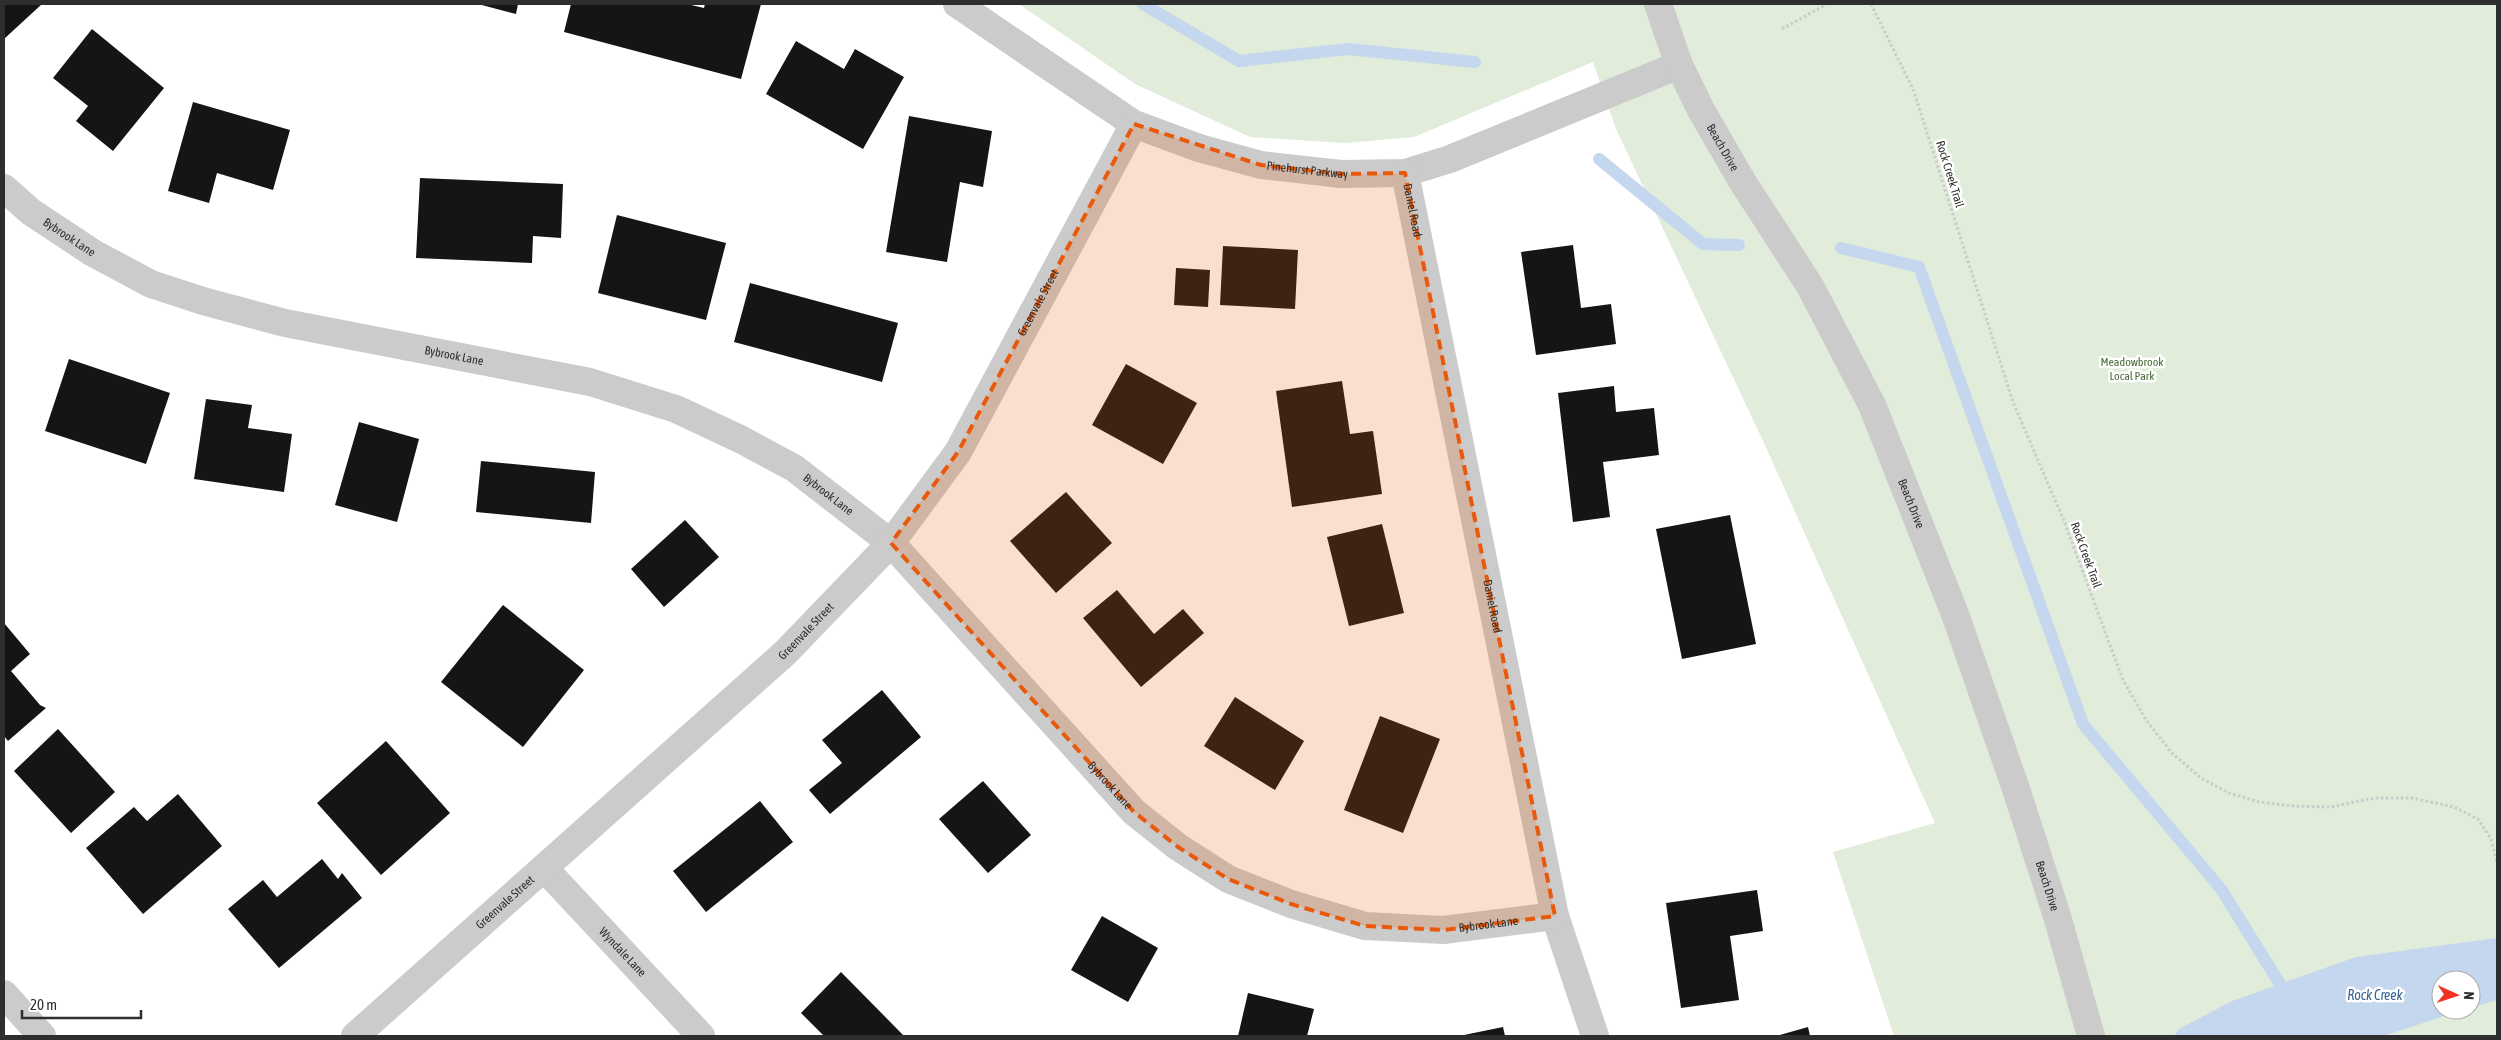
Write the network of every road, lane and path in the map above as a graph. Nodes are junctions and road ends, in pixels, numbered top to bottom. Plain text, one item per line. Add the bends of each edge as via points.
1 (957, 4) edge
2 (1658, 4) edge
3 (1827, 4) edge
4 (1871, 4) edge
5 (1782, 29) dead end
6 (1679, 65) junction
7 (1134, 124) junction
8 (1405, 173) junction
9 (4, 188) edge
10 (891, 543) junction
11 (2497, 863) edge
12 (544, 868) junction
13 (1555, 916) junction
14 (4, 994) edge
15 (42, 1036) edge
16 (355, 1036) edge
17 (701, 1036) edge
18 (1595, 1036) edge
19 (2091, 1036) edge

1 - 7 street, Pinehurst Parkway
2 - 6 street, Beach Drive
3 - 5 path
4 - 11 path, Rock Creek Trail via 1913,89 2013,402 2064,521 2123,680 2146,720 2172,753 2200,778 2229,793 2259,802 2331,807 2375,798 2412,798 2454,806 2478,819 2490,839
6 - 8 street, Pinehurst Parkway via 1450,159
6 - 19 street, Beach Drive via 1716,140 1810,286 1872,406 1955,614 2015,786
7 - 8 street, Pinehurst Parkway via 1199,148 1261,165 1341,174
7 - 10 street, Greenvale Street via 967,435
8 - 13 street, Daniel Road
9 - 10 street, Bybrook Lane via 31,212 93,253 151,284 203,302 285,323 590,382 676,409 794,468
10 - 12 street, Greenvale Street via 785,653
10 - 13 street, Bybrook Lane via 1134,812 1178,847 1228,879 1290,904 1365,926 1443,930
12 - 16 street, Greenvale Street
12 - 17 street, Wyndale Lane
13 - 18 street, Daniel Road
14 - 15 street

